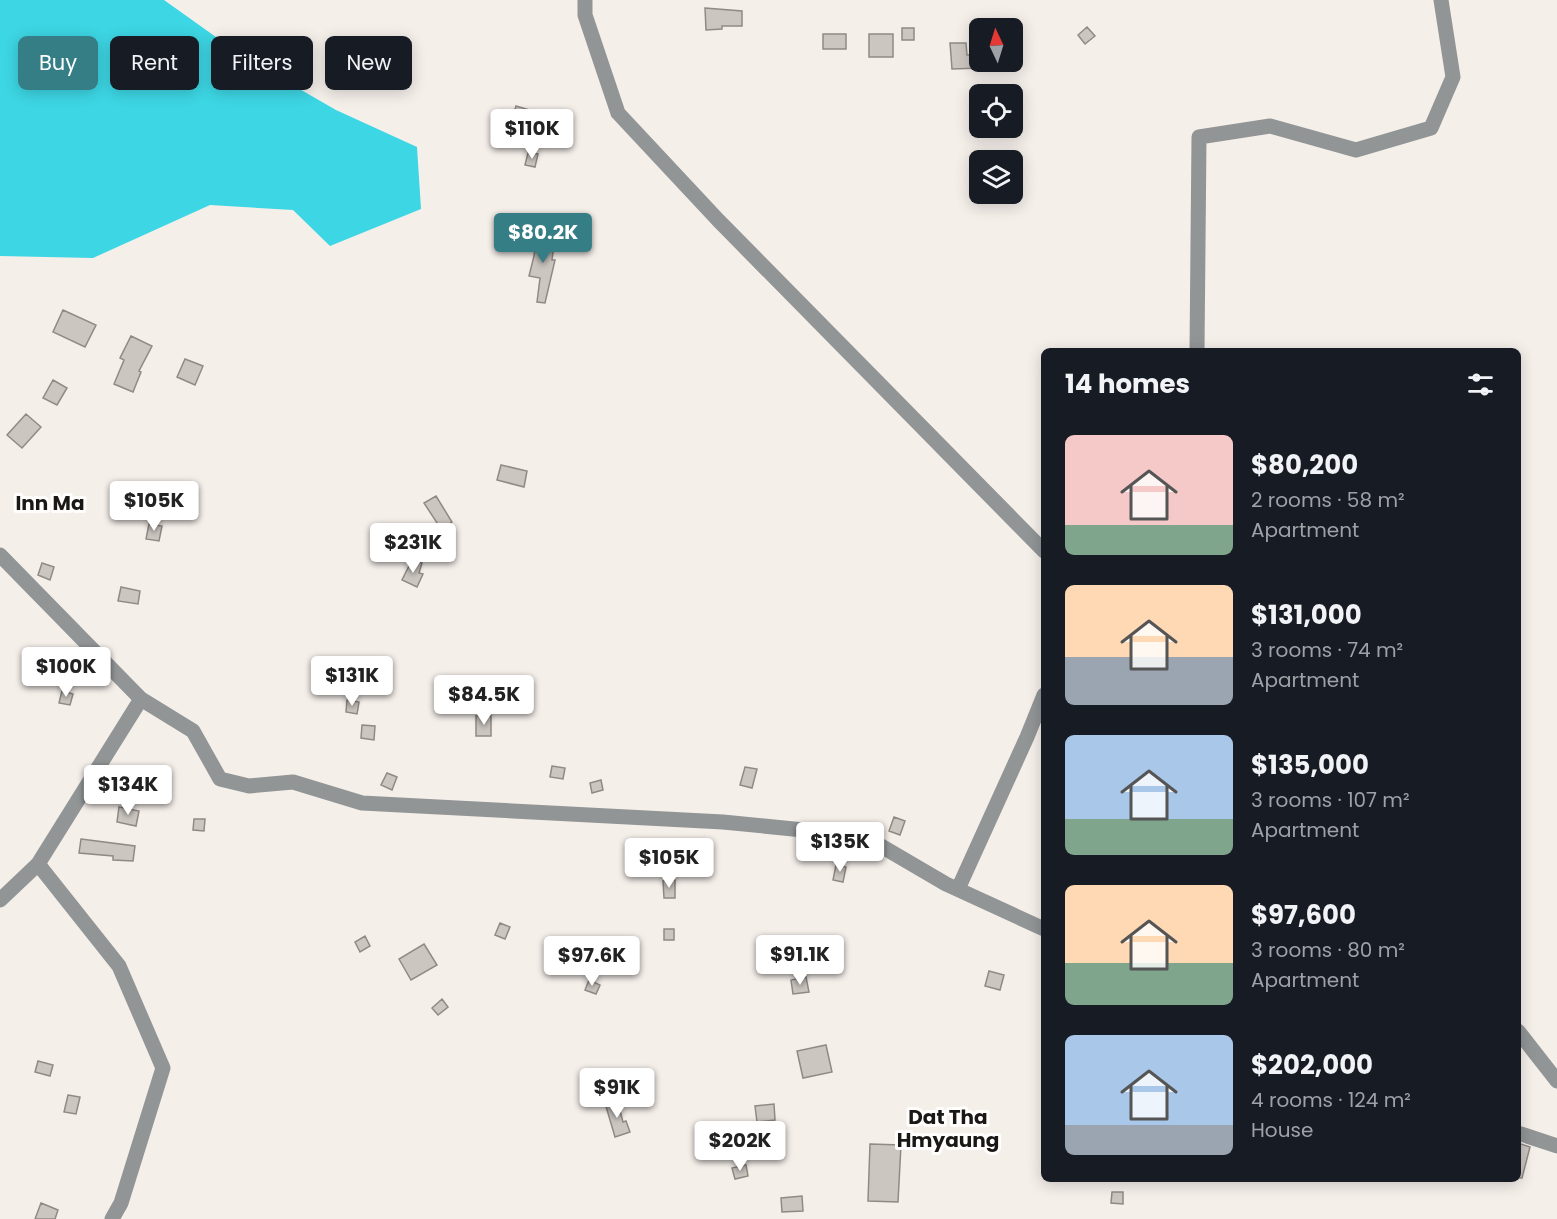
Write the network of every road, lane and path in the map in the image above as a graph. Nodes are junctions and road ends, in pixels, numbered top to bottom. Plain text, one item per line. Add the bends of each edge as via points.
1 (585, 0) edge
2 (1441, 0) edge
3 (1197, 348) edge
4 (1041, 548) edge
5 (0, 555) edge
6 (141, 699) junction
7 (1041, 702) edge
8 (38, 864) junction
9 (958, 889) junction
10 (0, 900) edge
11 (1041, 928) edge
12 (1521, 1034) edge
13 (1557, 1081) edge
14 (1521, 1134) edge
15 (1557, 1146) edge
16 (112, 1219) edge

1 - 4 street via 585,15 618,113
2 - 3 street via 1453,77 1431,129 1356,150 1270,126 1199,137
5 - 6 street
6 - 8 street
6 - 9 street via 193,731 220,779 249,786 293,782 362,803 723,822 864,836
7 - 9 street
8 - 10 street
8 - 16 street via 119,966 163,1068 121,1203
9 - 11 street
12 - 13 street
14 - 15 street

